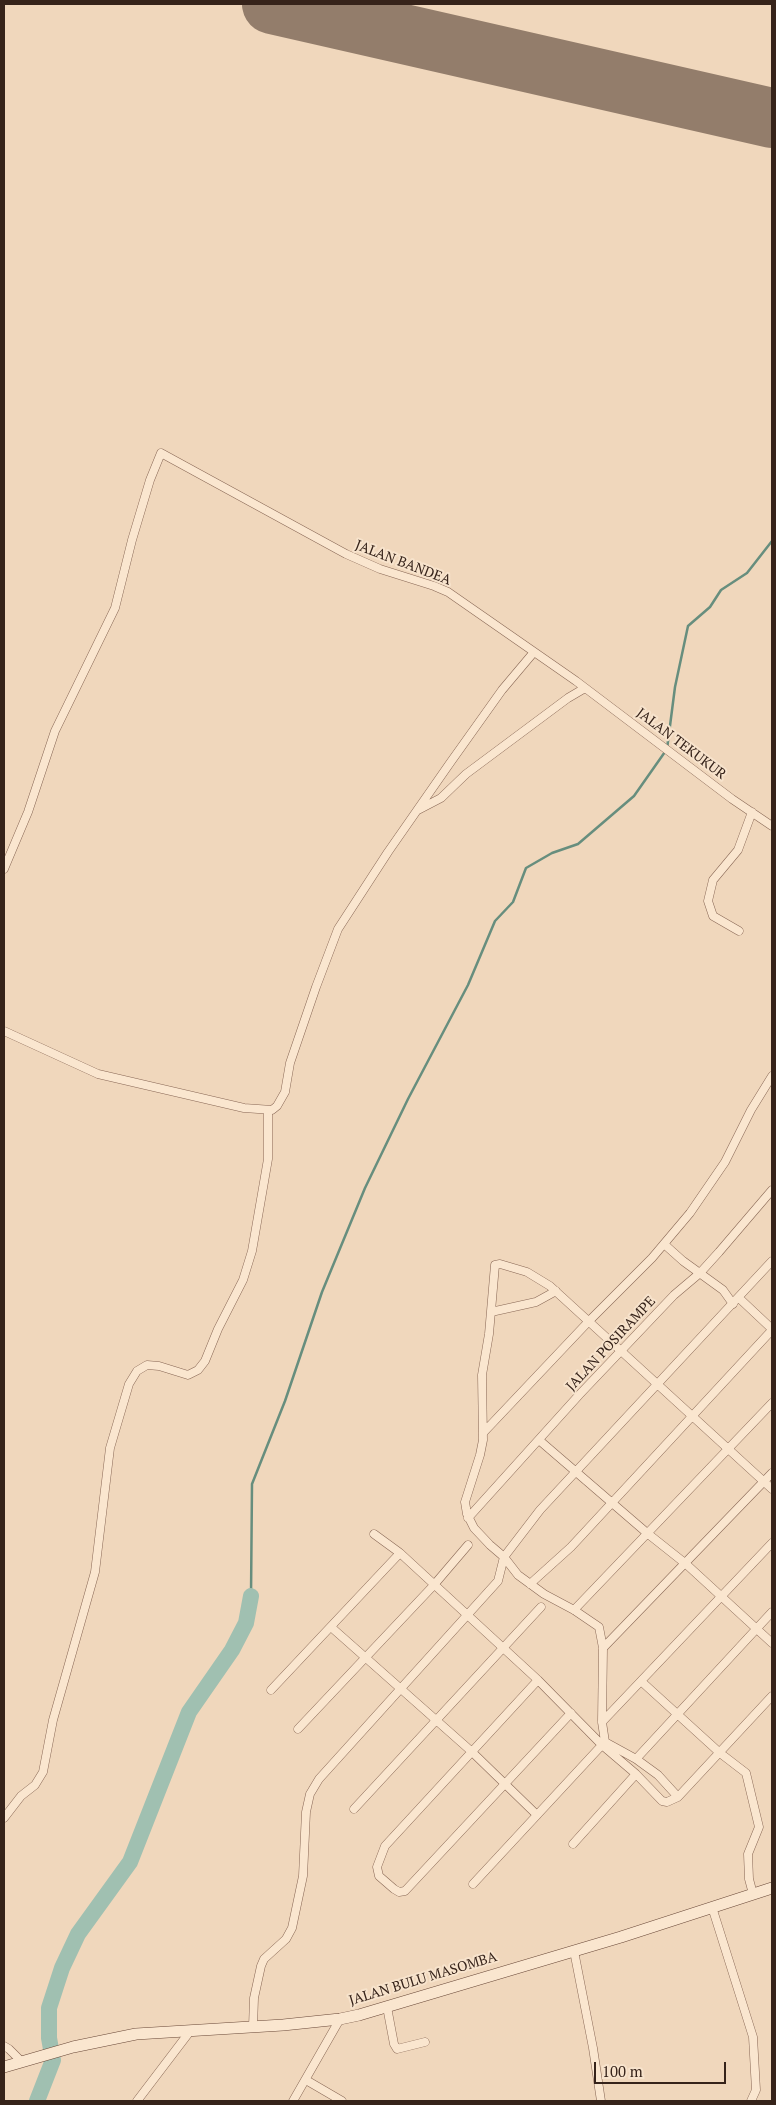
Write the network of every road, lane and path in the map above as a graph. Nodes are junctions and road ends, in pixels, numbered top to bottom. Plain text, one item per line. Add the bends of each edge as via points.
1 (534, 652) junction
2 (576, 680) joint
3 (585, 688) junction
4 (416, 811) junction
5 (752, 812) junction
6 (772, 826) edge
7 (4, 869) edge
8 (739, 931) dead end
9 (4, 1031) edge
10 (772, 1076) edge
11 (268, 1110) junction
12 (772, 1190) edge
13 (664, 1244) junction
14 (772, 1261) edge
15 (700, 1273) junction
16 (556, 1291) junction
17 (736, 1301) junction
18 (491, 1312) junction
19 (589, 1321) junction
20 (772, 1329) edge
21 (621, 1352) junction
22 (658, 1383) junction
23 (772, 1403) edge
24 (692, 1416) junction
25 (483, 1433) junction
26 (539, 1440) junction
27 (729, 1449) junction
28 (575, 1471) junction
29 (772, 1473) edge
30 (764, 1481) junction
31 (772, 1489) edge
32 (612, 1504) junction
33 (468, 1518) junction
34 (647, 1533) junction
35 (374, 1534) dead end
36 (772, 1543) edge
37 (468, 1545) dead end
38 (400, 1554) junction
39 (504, 1556) junction
40 (686, 1564) junction
41 (530, 1584) junction
42 (434, 1586) junction
43 (722, 1596) junction
44 (541, 1606) dead end
45 (574, 1610) junction
46 (772, 1612) edge
47 (467, 1616) junction
48 (331, 1627) junction
49 (756, 1629) junction
50 (772, 1643) edge
51 (503, 1648) junction
52 (602, 1648) junction
53 (366, 1657) junction
54 (538, 1680) junction
55 (642, 1682) junction
56 (401, 1688) junction
57 (271, 1690) dead end
58 (772, 1696) edge
59 (571, 1713) junction
60 (676, 1715) junction
61 (436, 1721) junction
62 (602, 1722) junction
63 (298, 1729) dead end
64 (602, 1745) junction
65 (471, 1751) junction
66 (720, 1753) junction
67 (636, 1759) junction
68 (636, 1774) junction
69 (504, 1784) junction
70 (678, 1797) junction
71 (354, 1809) dead end
72 (537, 1815) junction
73 (4, 1818) edge
74 (573, 1844) dead end
75 (474, 1884) dead end
76 (772, 1888) edge
77 (753, 1894) junction
78 (712, 1907) junction
79 (574, 1951) junction
80 (387, 2007) junction
81 (340, 2019) junction
82 (254, 2027) junction
83 (191, 2030) junction
84 (426, 2042) dead end
85 (4, 2046) edge
86 (21, 2061) junction
87 (4, 2067) edge
88 (306, 2080) junction
89 (137, 2101) edge
90 (293, 2101) edge
91 (342, 2101) edge
92 (601, 2101) edge
93 (751, 2101) edge

1 - 2 street, JALAN BANDEA
1 - 4 street via 502,690
1 - 7 street, JALAN BANDEA via 448,592 346,554 161,453 132,540 115,608 55,731 28,812
2 - 3 street, JALAN TEKUKUR
3 - 4 street via 466,774 441,798
3 - 5 street, JALAN TEKUKUR
4 - 11 street via 338,929 290,1063 285,1092 277,1106
5 - 6 street, JALAN TEKUKUR
5 - 8 street via 738,850 713,880 708,901 715,918
9 - 11 street via 98,1074 244,1108
10 - 13 street via 717,1175
11 - 73 street via 268,1159 252,1251 243,1280 198,1370 188,1375 147,1365 137,1371 129,1384 110,1448 95,1572 53,1720 43,1772
12 - 15 street, JALAN POSIRAMPE
13 - 15 street
13 - 19 street
14 - 17 street
15 - 17 street
15 - 21 street, JALAN POSIRAMPE via 679,1290
16 - 18 street via 536,1302
16 - 18 street via 527,1272 495,1265
16 - 19 street
17 - 20 street
17 - 22 street
18 - 25 street via 482,1375
19 - 21 street
19 - 25 street
20 - 24 street
21 - 22 street
21 - 26 street, JALAN POSIRAMPE
22 - 24 street
22 - 28 street
23 - 27 street
24 - 27 street
24 - 32 street
25 - 33 street via 480,1455 465,1502
26 - 28 street
26 - 33 street, JALAN POSIRAMPE
27 - 30 street
27 - 34 street
28 - 32 street
28 - 39 street
29 - 30 street
30 - 31 street
30 - 40 street
32 - 34 street
32 - 41 street
33 - 39 street via 486,1542
34 - 40 street
34 - 45 street
35 - 38 street
36 - 43 street
37 - 42 street
38 - 42 street
38 - 48 street
39 - 41 street via 518,1575
39 - 47 street via 498,1581
40 - 43 street
40 - 52 street
41 - 45 street
42 - 47 street
42 - 53 street
43 - 49 street
43 - 55 street
44 - 51 street
45 - 52 street via 599,1627
46 - 49 street
47 - 51 street
47 - 56 street
48 - 53 street
48 - 57 street
49 - 50 street
49 - 60 street
51 - 54 street
51 - 61 street
52 - 62 street
53 - 56 street
53 - 63 street
54 - 59 street
54 - 65 street
55 - 60 street
55 - 62 street
56 - 61 street
56 - 82 street via 319,1779 310,1794 303,1876 292,1928 261,1966 254,1998
58 - 66 street
59 - 64 street
59 - 69 street
60 - 66 street
60 - 67 street
61 - 65 street
61 - 71 street
62 - 67 street via 605,1742
64 - 68 street
64 - 72 street
65 - 69 street
65 - 69 street via 385,1846 377,1867 379,1876 394,1889 405,1892
66 - 70 street
66 - 77 street via 746,1773 749,1784 759,1827 748,1854
67 - 70 street via 658,1774
68 - 70 street via 662,1801
68 - 74 street
69 - 72 street
72 - 75 street
76 - 77 street, JALAN BULU MASOMBA
77 - 78 street, JALAN BULU MASOMBA
78 - 79 street, JALAN BULU MASOMBA
78 - 93 street via 753,2037 756,2090
79 - 80 street, JALAN BULU MASOMBA
79 - 92 street
80 - 81 street, JALAN BULU MASOMBA
80 - 84 street via 394,2044 398,2049
81 - 82 street, JALAN BULU MASOMBA
81 - 88 street
82 - 83 street, JALAN BULU MASOMBA
83 - 86 street, JALAN BULU MASOMBA via 136,2034 73,2046
83 - 89 street
85 - 86 street
86 - 87 street, JALAN BULU MASOMBA
88 - 90 street
88 - 91 street

